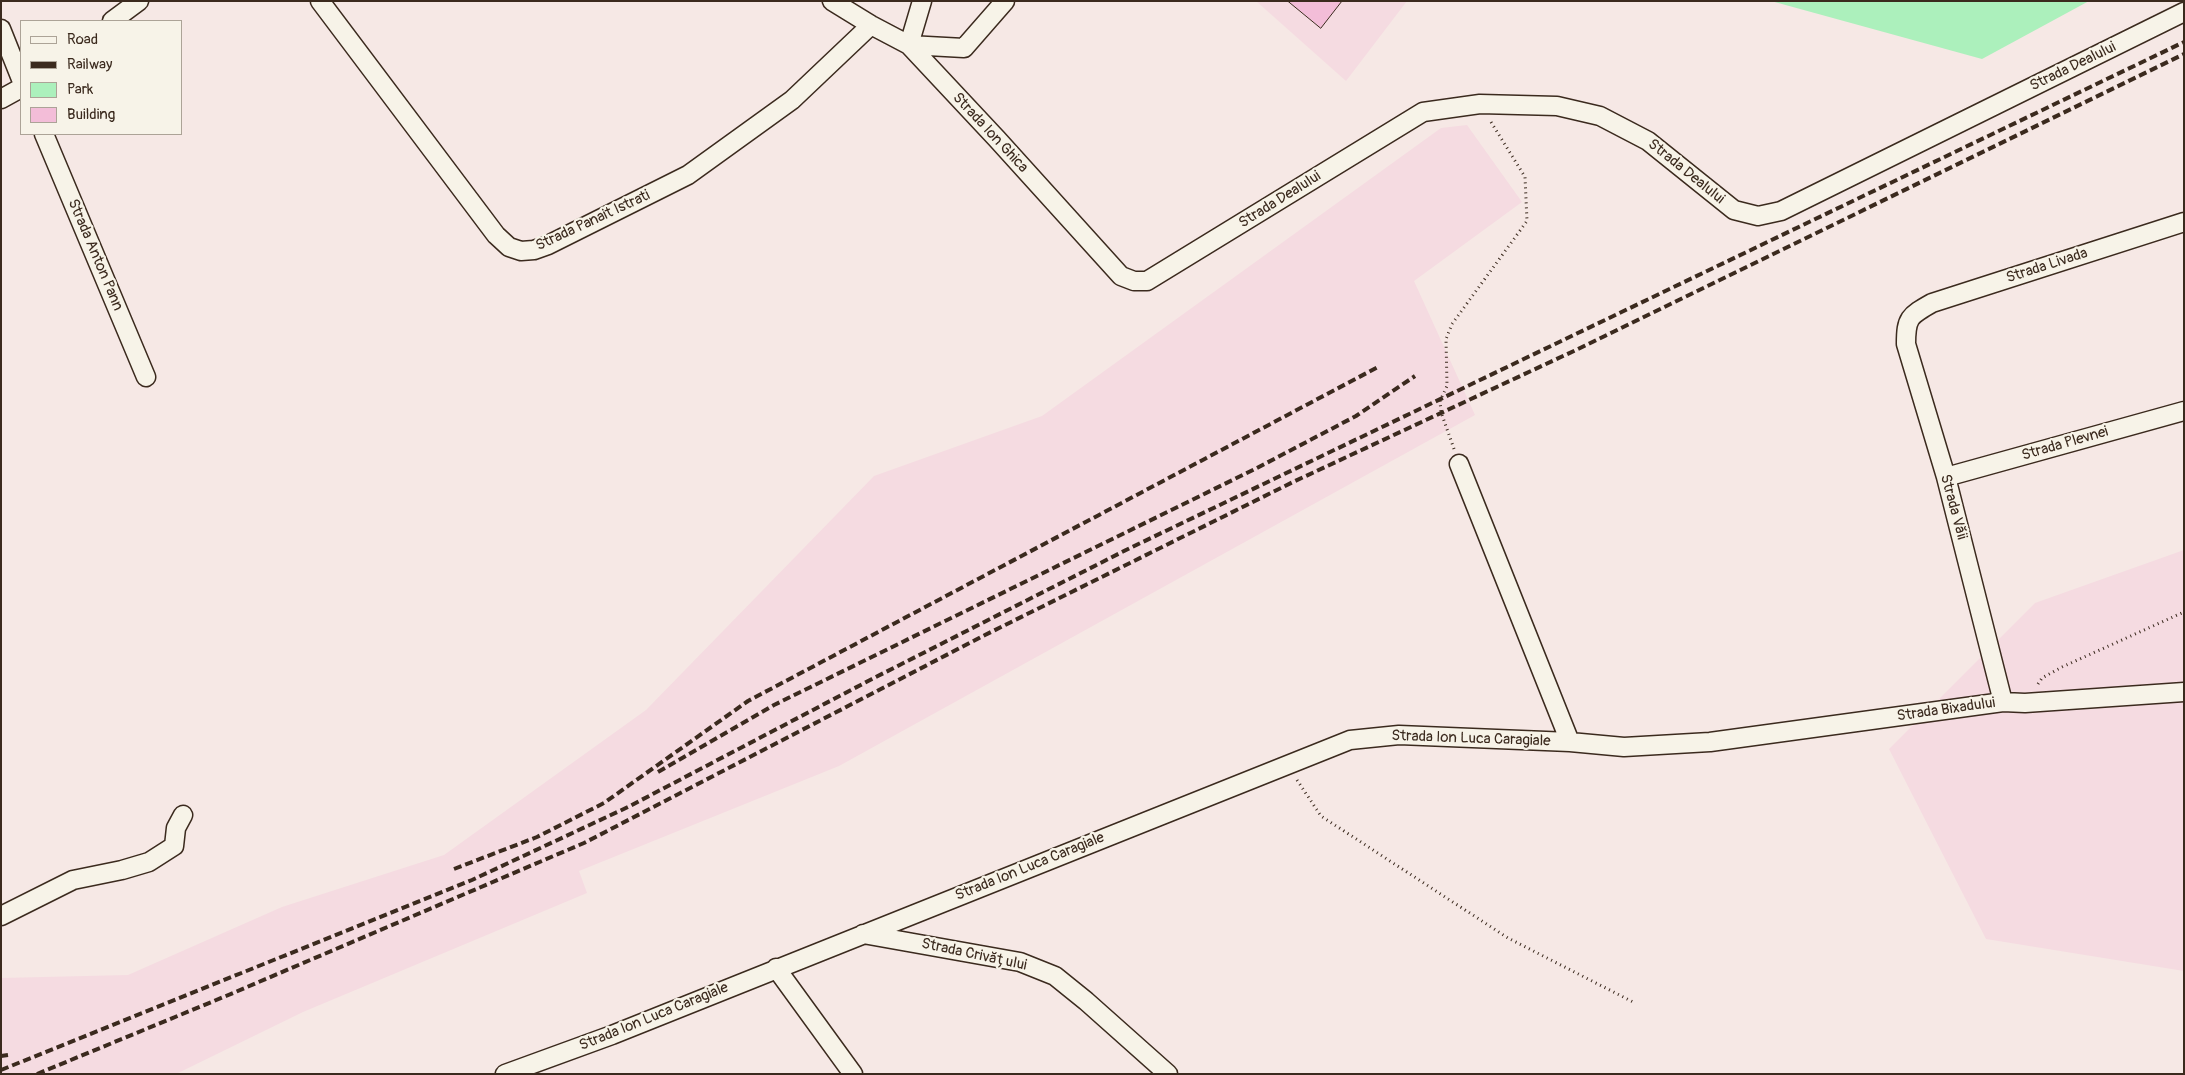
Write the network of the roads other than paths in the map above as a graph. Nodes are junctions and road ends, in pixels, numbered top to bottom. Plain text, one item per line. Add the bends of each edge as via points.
1 (139, 1) edge
2 (320, 1) edge
3 (832, 1) edge
4 (922, 1) edge
5 (1004, 1) edge
6 (2184, 12) edge
7 (113, 20) edge
8 (871, 25) junction
9 (1, 29) edge
10 (909, 45) junction
11 (20, 76) edge
12 (20, 89) edge
13 (1, 99) edge
14 (44, 135) edge
15 (2184, 222) edge
16 (1134, 281) joint
17 (1912, 314) joint
18 (146, 377) dead end
19 (2184, 411) edge
20 (1459, 464) road end
21 (1946, 477) junction
22 (2184, 692) edge
23 (2003, 702) junction
24 (1570, 742) junction
25 (1710, 742) joint
26 (184, 815) dead end
27 (1, 916) edge
28 (862, 934) junction
29 (776, 968) junction
30 (505, 1074) edge
31 (853, 1074) edge
32 (1168, 1074) edge

1 - 7 street
2 - 8 street, Strada Panait Istrati via 496,235 508,247 521,251 548,245 688,175 792,100
3 - 8 street, Strada Ion Ghica
4 - 10 street
5 - 10 street via 964,48
6 - 16 street, Strada Dealului via 1781,211 1758,216 1734,210 1648,141 1600,116 1558,106 1480,104 1423,112 1147,281
8 - 10 street, Strada Ion Ghica
9 - 11 street
10 - 16 street, Strada Ion Ghica via 1121,276
12 - 13 street
14 - 18 street, Strada Anton Pann
15 - 17 street, Strada Livada via 1952,296
17 - 21 street, Strada Văii via 1906,325 1906,344
19 - 21 street, Strada Plevnei
20 - 24 street, Strada Ion Luca Caragiale
21 - 23 street, Strada Văii
22 - 23 street, Strada Bixadului
23 - 25 street, Strada Bixadului
24 - 25 street, Strada Ion Luca Caragiale via 1624,747
24 - 28 street, Strada Ion Luca Caragiale via 1399,735 1350,740
26 - 27 street via 176,828 174,846 149,862 73,880
28 - 29 street, Strada Ion Luca Caragiale
28 - 32 street, Strada Crivățului via 1020,962 1055,976
29 - 30 street, Strada Ion Luca Caragiale via 612,1035
29 - 31 street

